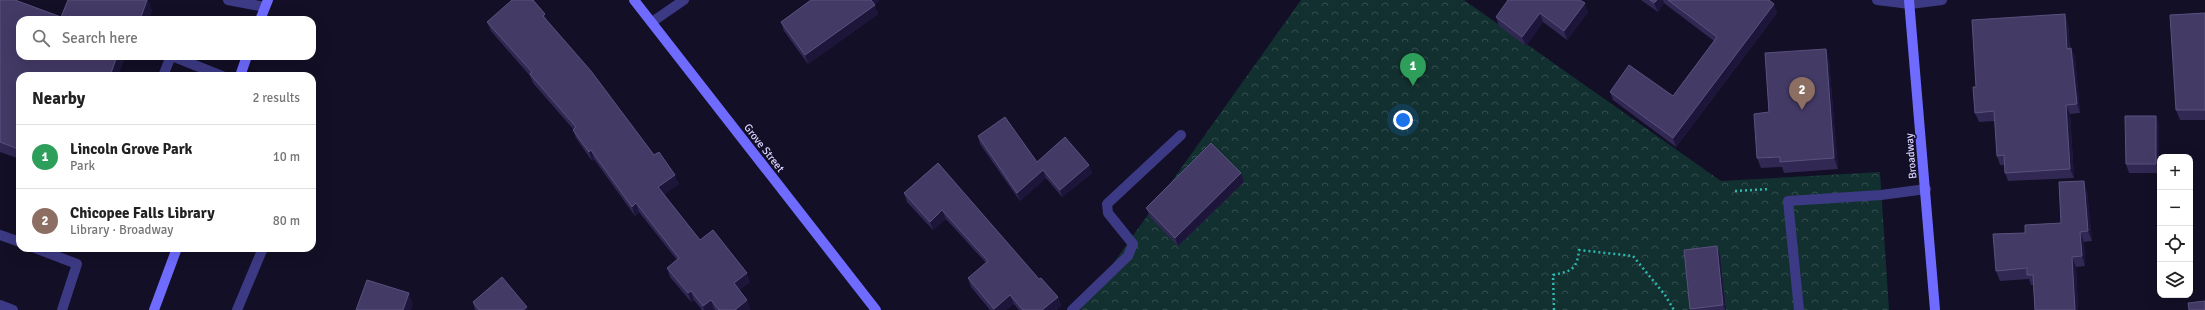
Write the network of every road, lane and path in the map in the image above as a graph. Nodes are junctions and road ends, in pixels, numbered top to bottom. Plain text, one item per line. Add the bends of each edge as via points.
1 (228, 0) edge
2 (634, 0) edge
3 (684, 0) edge
4 (1877, 0) edge
5 (1942, 0) edge
6 (1910, 2) edge
7 (266, 4) edge
8 (262, 16) edge
9 (652, 22) junction
10 (169, 60) edge
11 (181, 60) edge
12 (246, 60) edge
13 (165, 72) edge
14 (212, 72) edge
15 (241, 72) edge
16 (1181, 135) dead end
17 (1768, 188) dead end
18 (1926, 189) junction
19 (1735, 191) dead end
20 (0, 235) edge
21 (16, 241) edge
22 (45, 252) edge
23 (176, 252) edge
24 (261, 252) edge
25 (0, 305) edge
26 (13, 310) edge
27 (62, 310) edge
28 (154, 310) edge
29 (237, 310) edge
30 (876, 310) edge
31 (1072, 310) edge
32 (1554, 310) edge
33 (1674, 310) edge
34 (1799, 310) edge
35 (1935, 310) edge

1 - 7 street
2 - 9 main road, Grove Street
3 - 9 street
4 - 6 street
5 - 6 street
6 - 18 main road, Broadway
7 - 8 main road
9 - 30 main road, Grove Street
10 - 13 street
11 - 14 street
12 - 15 main road
16 - 31 street via 1107,204 1108,213 1133,244 1128,256
17 - 19 path
18 - 34 street via 1882,195 1788,201
18 - 35 main road, Broadway
20 - 21 street
22 - 27 street via 76,264
23 - 28 main road
24 - 29 street
25 - 26 street
32 - 33 path via 1553,275 1570,271 1578,262 1579,250 1633,256

